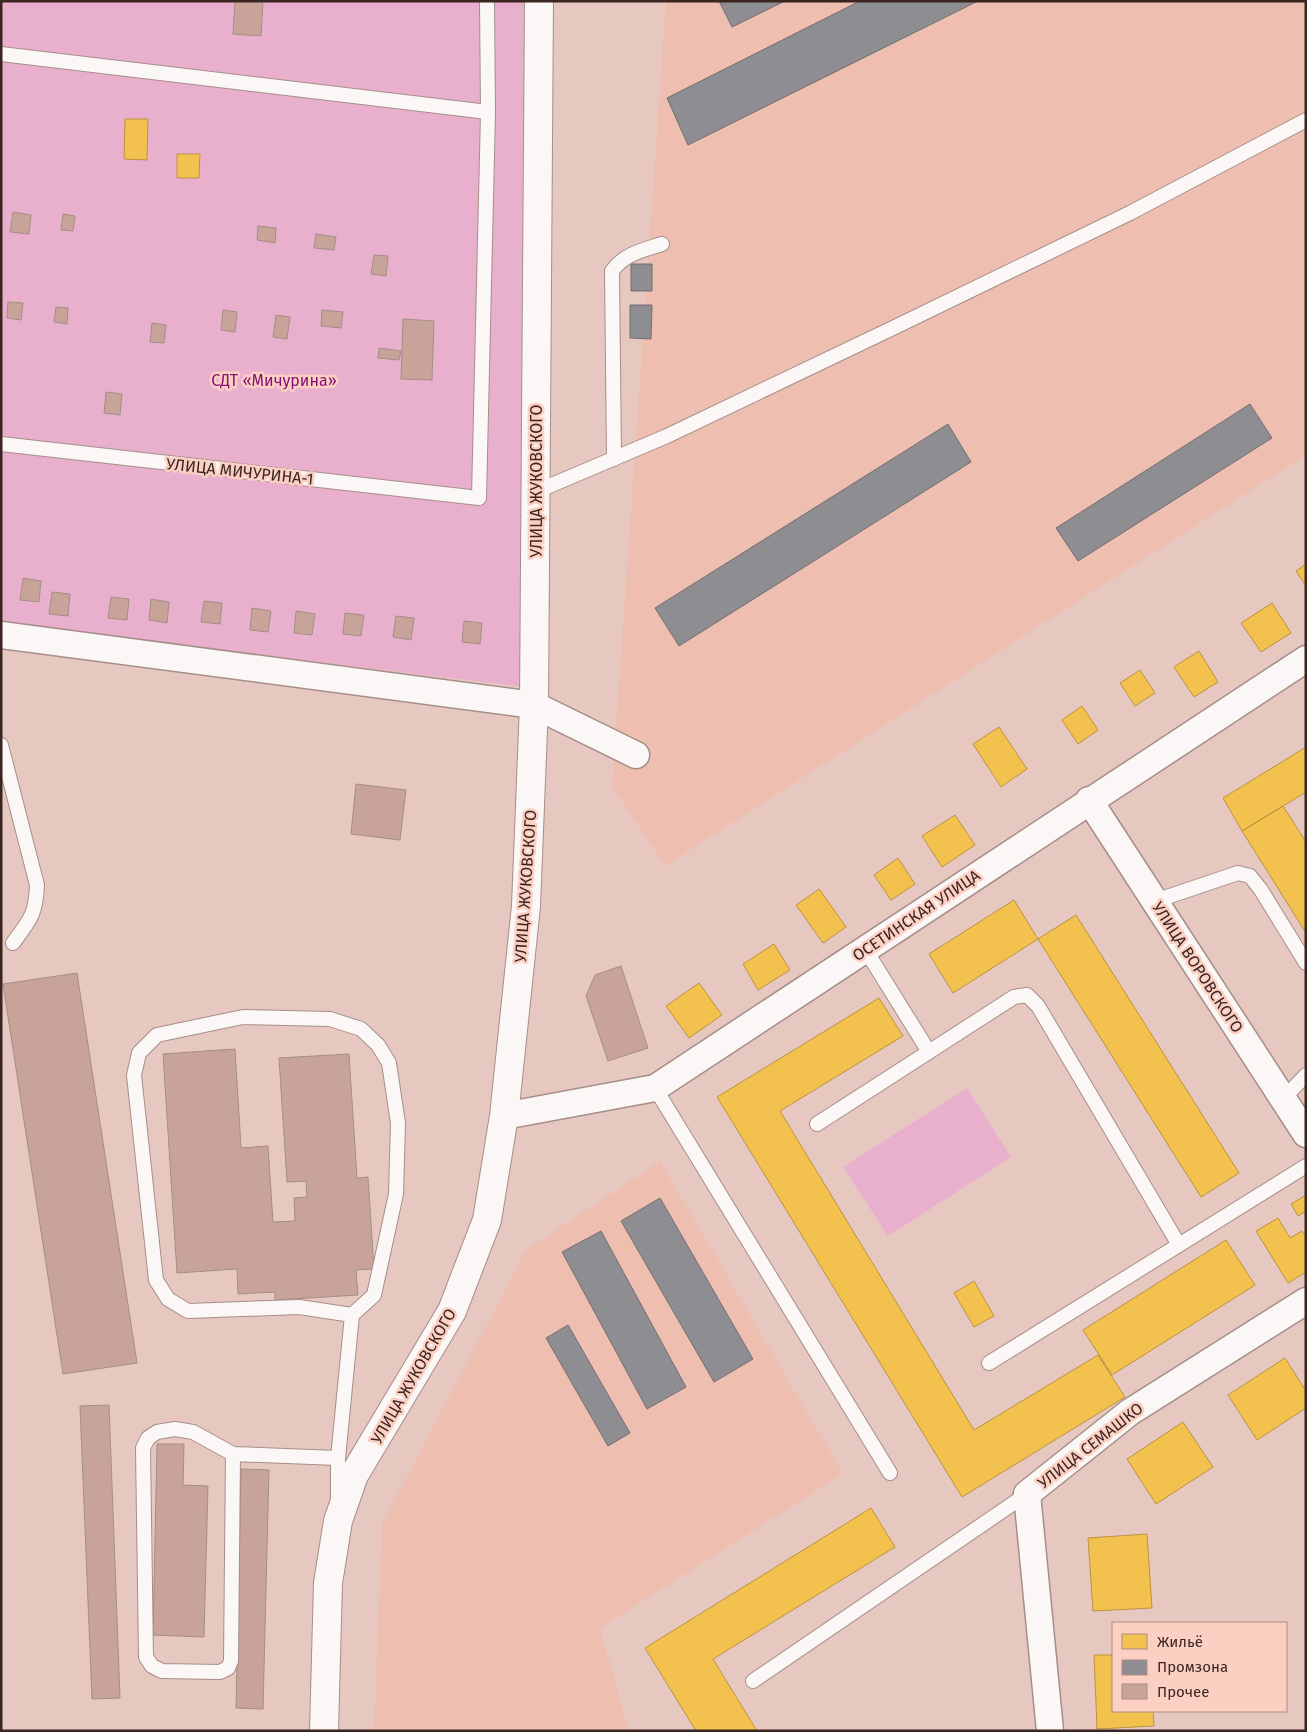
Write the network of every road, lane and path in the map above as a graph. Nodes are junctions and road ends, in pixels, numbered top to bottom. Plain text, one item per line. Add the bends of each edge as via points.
1 (487, 1) edge
2 (539, 1) edge
3 (1, 54) edge
4 (488, 112) junction
5 (1306, 120) edge
6 (662, 244) dead end
7 (1, 444) edge
8 (614, 459) junction
9 (536, 492) junction
10 (1, 635) edge
11 (1306, 659) edge
12 (534, 705) junction
13 (1, 745) edge
14 (636, 755) dead end
15 (1090, 800) junction
16 (1155, 901) junction
17 (13, 943) dead end
18 (865, 949) junction
19 (1306, 963) edge
20 (930, 1052) junction
21 (1306, 1074) edge
22 (655, 1088) junction
23 (1284, 1099) junction
24 (504, 1116) junction
25 (817, 1124) dead end
26 (1306, 1134) edge
27 (1306, 1166) edge
28 (1179, 1244) junction
29 (1306, 1301) edge
30 (352, 1315) junction
31 (989, 1363) dead end
32 (233, 1454) junction
33 (338, 1458) junction
34 (890, 1473) dead end
35 (1027, 1494) junction
36 (338, 1521) junction
37 (753, 1681) dead end
38 (1046, 1728) edge
39 (324, 1731) edge

1 - 4 lane
2 - 9 main road, УЛИЦА ЖУКОВСКОГО
3 - 4 lane
4 - 7 lane, УЛИЦА МИЧУРИНА-1 via 479,498
5 - 8 lane via 1130,213
6 - 8 lane via 625,257 612,271
8 - 9 lane
9 - 12 main road, УЛИЦА ЖУКОВСКОГО
10 - 12 street
11 - 15 street, ОСЕТИНСКАЯ УЛИЦА
12 - 14 street
12 - 24 main road, УЛИЦА ЖУКОВСКОГО via 526,906
13 - 17 lane via 37,885 37,904
15 - 16 street, УЛИЦА ВОРОВСКОГО
15 - 18 street, ОСЕТИНСКАЯ УЛИЦА
16 - 19 lane via 1238,873 1250,876
16 - 23 street, УЛИЦА ВОРОВСКОГО
18 - 20 lane
18 - 22 street, ОСЕТИНСКАЯ УЛИЦА
20 - 25 lane
20 - 28 lane via 1014,997 1027,995 1038,1006
21 - 23 lane
22 - 24 street, ОСЕТИНСКАЯ УЛИЦА
22 - 34 lane
23 - 26 street, УЛИЦА ВОРОВСКОГО
24 - 36 main road, УЛИЦА ЖУКОВСКОГО via 487,1220 452,1311 354,1476
27 - 28 lane
28 - 31 lane
29 - 35 street, УЛИЦА СЕМАШКО via 1130,1412
30 - 30 lane via 374,1295 396,1194 398,1123 389,1063 378,1045 361,1029 330,1019 243,1017 157,1034 140,1053 134,1075 156,1280 168,1299 188,1311 299,1307
30 - 33 lane
32 - 32 lane via 193,1432 175,1429 157,1432 148,1438 143,1448 146,1657 152,1666 162,1671 220,1672 228,1668 231,1661
32 - 33 lane
33 - 36 lane
35 - 37 lane
35 - 38 street, УЛИЦА СЕМАШКО
36 - 39 main road, УЛИЦА ЖУКОВСКОГО via 328,1582

